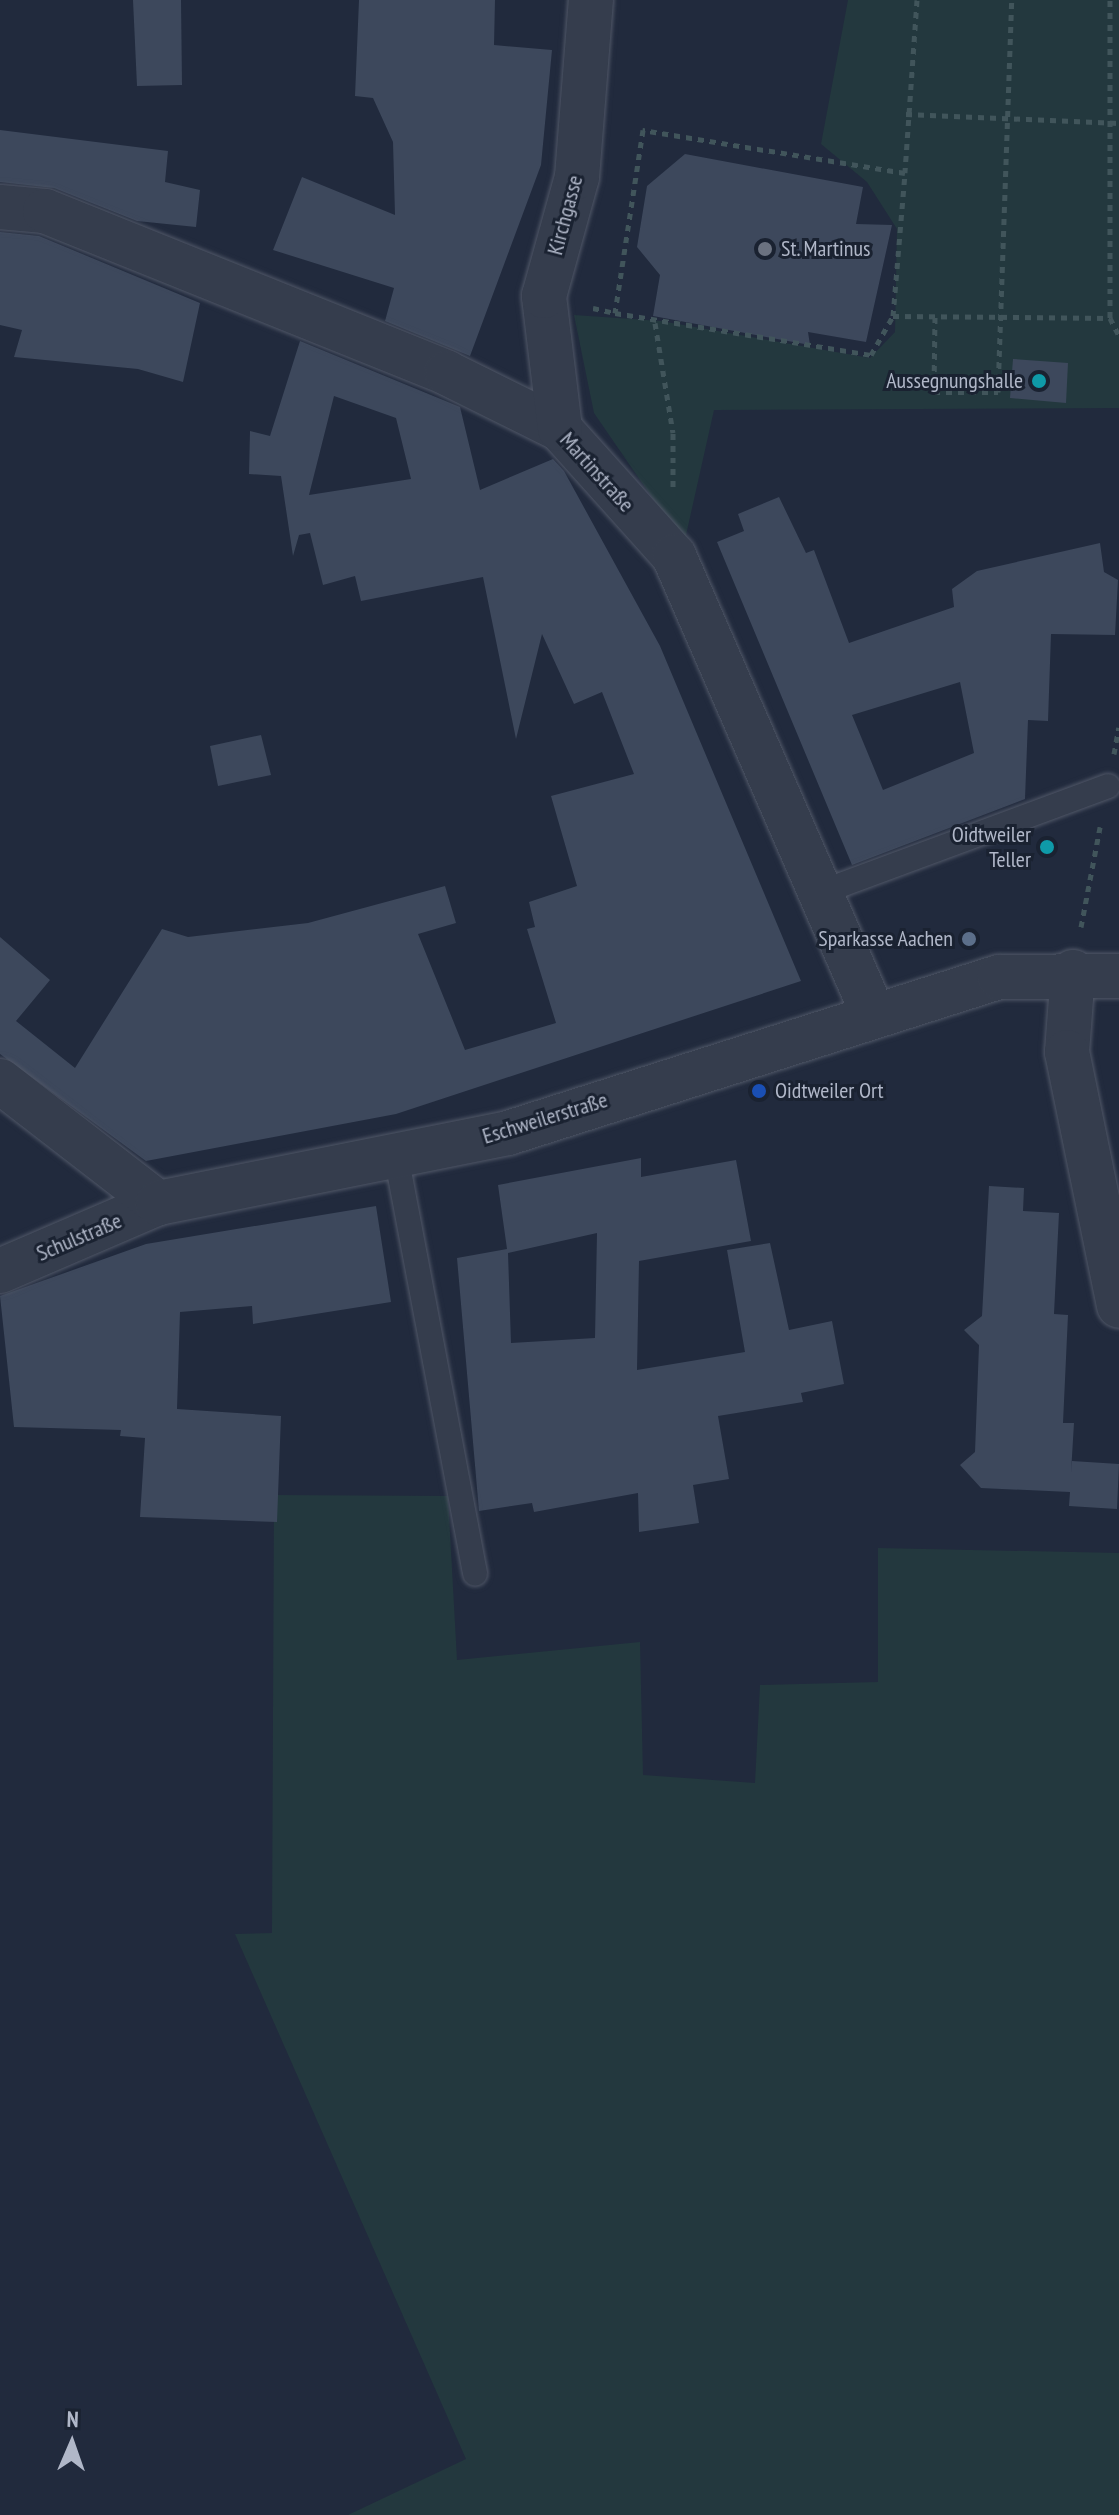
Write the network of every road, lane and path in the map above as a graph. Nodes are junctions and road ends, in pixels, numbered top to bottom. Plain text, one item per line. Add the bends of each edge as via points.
1 (591, 0) edge
2 (917, 0) edge
3 (1012, 0) edge
4 (1110, 0) edge
5 (1110, 10) junction
6 (1119, 11) edge
7 (906, 114) junction
8 (1006, 121) junction
9 (1110, 123) junction
10 (1119, 123) edge
11 (905, 173) junction
12 (0, 207) edge
13 (893, 316) junction
14 (935, 317) junction
15 (1002, 317) junction
16 (1110, 318) junction
17 (655, 322) junction
18 (1119, 336) edge
19 (560, 429) junction
20 (673, 433) dead end
21 (1119, 727) edge
22 (1108, 786) junction
23 (819, 893) junction
24 (1073, 972) junction
25 (1119, 976) edge
26 (873, 1014) junction
27 (0, 1081) edge
28 (396, 1155) junction
29 (158, 1203) junction
30 (0, 1271) edge
31 (1119, 1306) edge
32 (475, 1574) dead end

1 - 19 street, Kirchgasse via 577,177 544,296
2 - 7 path
3 - 8 path
4 - 5 path
5 - 6 path
5 - 9 path
7 - 8 path
7 - 11 path
8 - 9 path
8 - 15 path
9 - 10 path
9 - 16 path
11 - 13 path
11 - 17 path via 643,130 615,313
12 - 19 street, Martinstraße via 45,211 447,373
13 - 14 path
13 - 17 path via 871,355
14 - 15 path
14 - 15 path via 934,392 998,392
15 - 16 path
16 - 18 path
17 - 20 path
19 - 23 street, Martinstraße via 674,556
21 - 22 path
22 - 23 lane
22 - 24 path
23 - 26 street, Martinstraße
24 - 25 street, Eschweilerstraße
24 - 26 street, Eschweilerstraße via 999,977
24 - 31 street via 1067,1052
26 - 28 street, Eschweilerstraße via 508,1133
27 - 29 street
28 - 29 street, Eschweilerstraße
28 - 32 lane
29 - 30 street, Schulstraße

